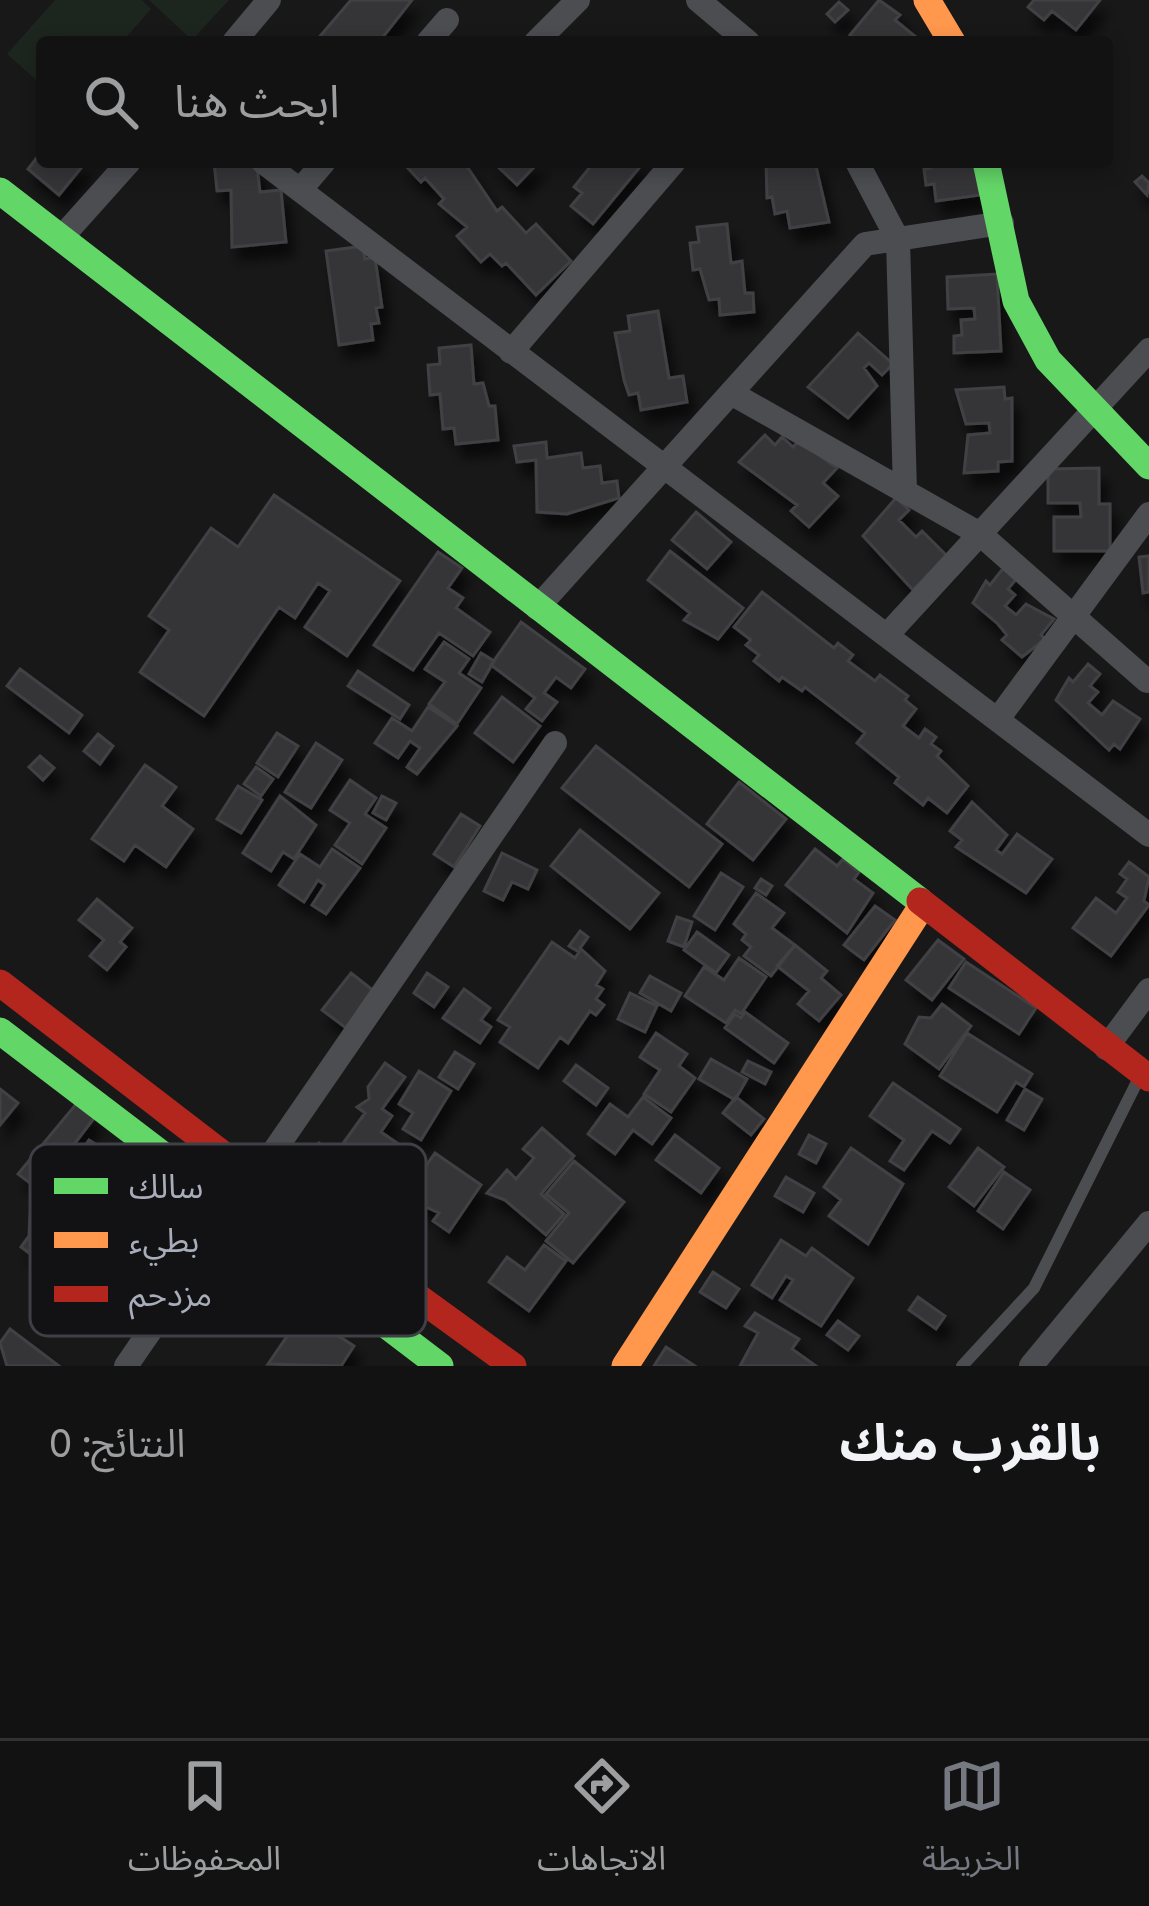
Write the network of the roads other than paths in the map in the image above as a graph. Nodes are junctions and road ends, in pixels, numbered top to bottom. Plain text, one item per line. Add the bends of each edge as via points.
1 (269, 0) edge
2 (578, 0) edge
3 (698, 0) edge
4 (447, 20) dead end
5 (239, 36) edge
6 (433, 36) edge
7 (542, 36) edge
8 (741, 36) edge
9 (124, 168) edge
10 (271, 168) edge
11 (319, 168) edge
12 (669, 168) edge
13 (860, 168) edge
14 (988, 168) edge
15 (299, 190) junction
16 (0, 191) edge
17 (1002, 223) junction
18 (61, 238) junction
19 (898, 240) junction
20 (1149, 350) edge
21 (511, 352) junction
22 (731, 392) junction
23 (1094, 410) junction
24 (667, 464) junction
25 (1149, 466) edge
26 (905, 491) junction
27 (1149, 514) edge
28 (980, 534) junction
29 (537, 608) junction
30 (1075, 615) junction
31 (888, 634) junction
32 (1147, 681) edge
33 (998, 718) junction
34 (555, 743) dead end
35 (1149, 835) edge
36 (922, 905) junction
37 (0, 982) edge
38 (1149, 990) edge
39 (0, 1031) edge
40 (1106, 1048) junction
41 (106, 1064) junction
42 (1145, 1076) edge
43 (86, 1097) junction
44 (147, 1144) edge
45 (210, 1144) edge
46 (279, 1144) edge
47 (1149, 1223) edge
48 (426, 1303) edge
49 (146, 1336) edge
50 (400, 1336) edge
51 (126, 1366) edge
52 (440, 1366) edge
53 (513, 1366) edge
54 (625, 1366) edge
55 (962, 1366) edge
56 (1031, 1366) edge

1 - 5 street
2 - 7 street
3 - 8 street
4 - 6 street
9 - 18 street
10 - 15 street
11 - 15 street
12 - 21 street
13 - 19 street
14 - 17 street
15 - 21 street
16 - 18 street
17 - 19 street
17 - 23 street via 1016,301 1048,360
18 - 29 street
19 - 22 street via 865,244
19 - 26 street
20 - 23 street
21 - 24 street
22 - 24 street
22 - 26 street
23 - 25 street
23 - 28 street
24 - 29 street
24 - 31 street
26 - 28 street
27 - 30 street
28 - 30 street
28 - 31 street
29 - 36 street
30 - 32 street
30 - 33 street
31 - 33 street
33 - 35 street
34 - 46 street
36 - 40 street
36 - 54 street
37 - 41 street
38 - 40 street
39 - 43 street
40 - 42 street
41 - 43 street
41 - 45 street
42 - 55 lane via 1034,1288
43 - 44 street
47 - 56 street
48 - 53 street
49 - 51 street
50 - 52 street

